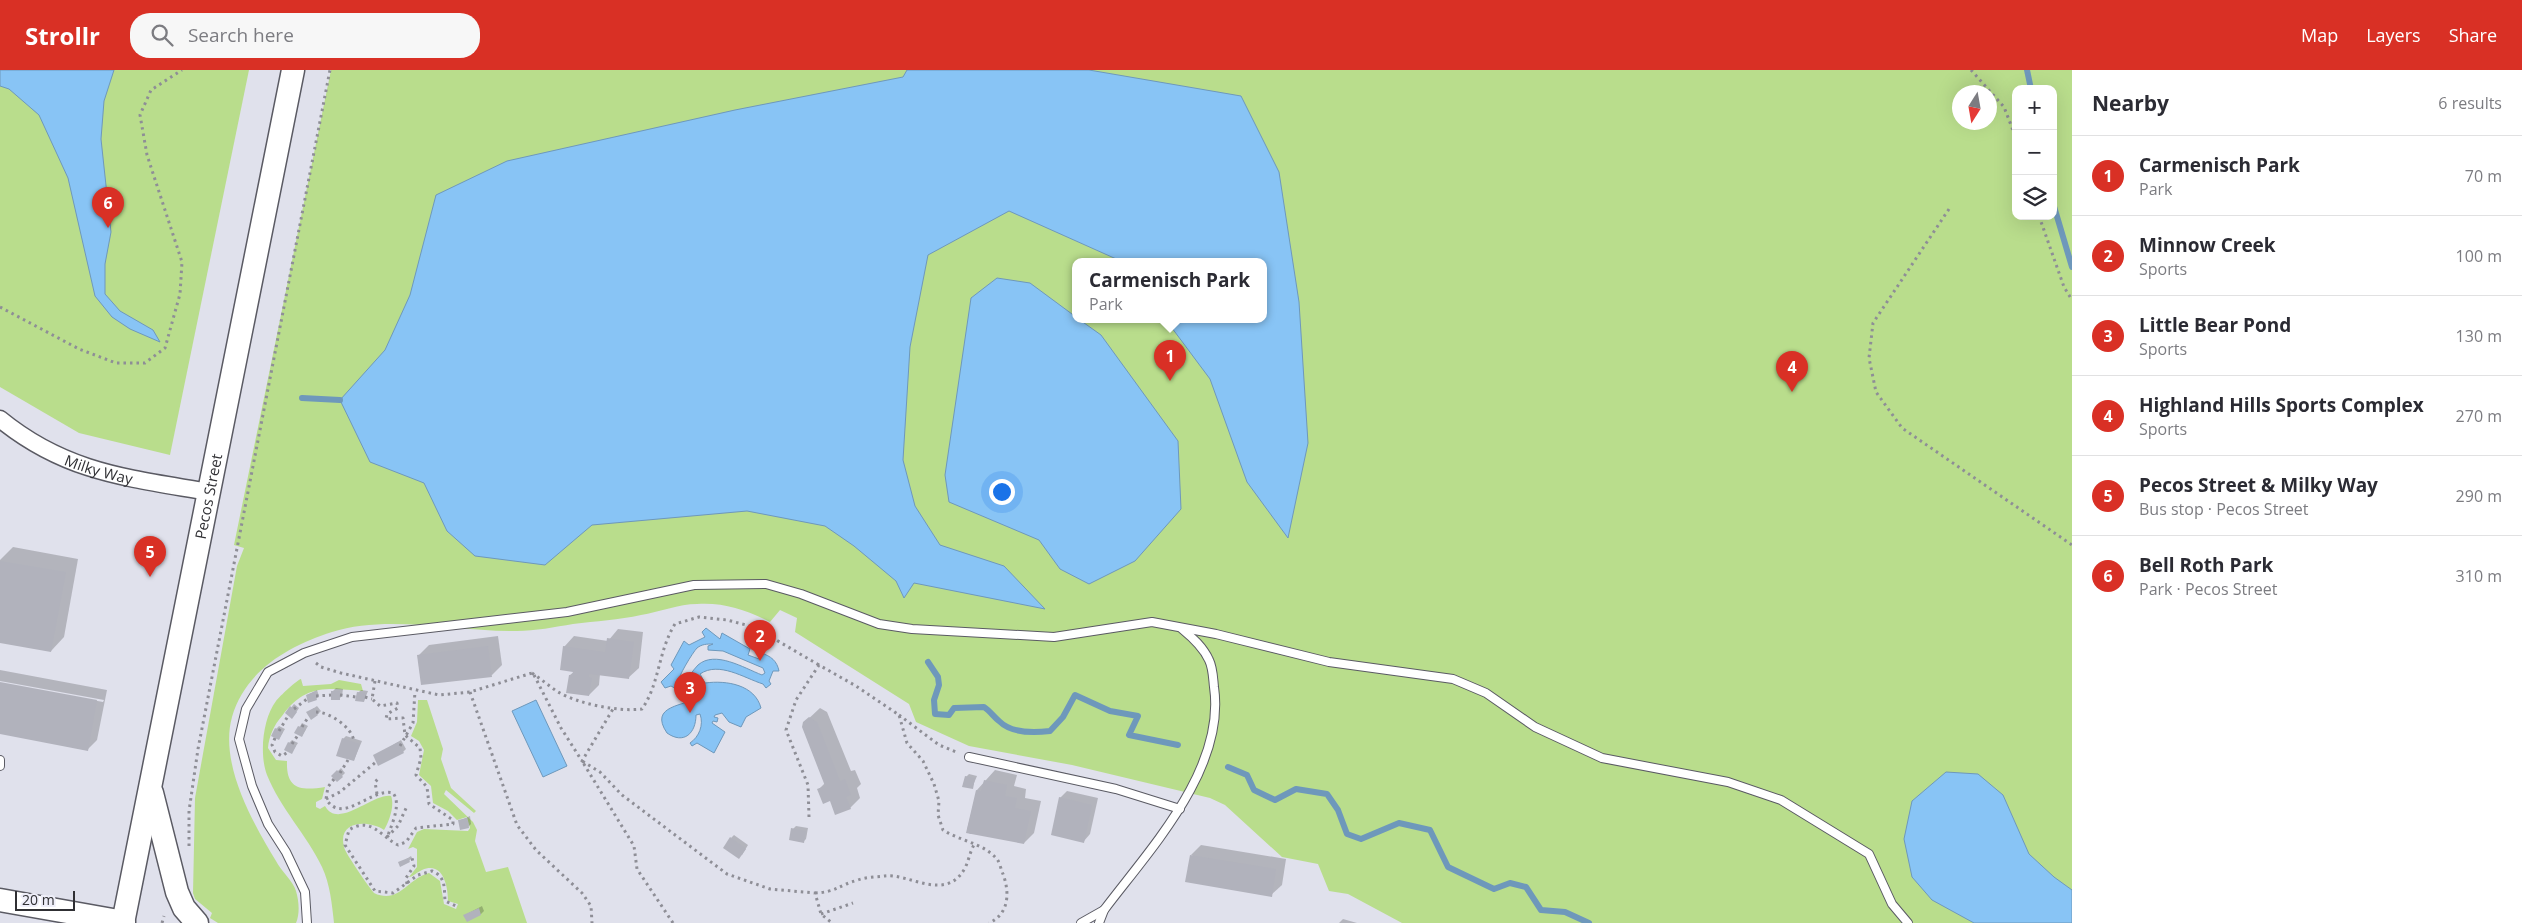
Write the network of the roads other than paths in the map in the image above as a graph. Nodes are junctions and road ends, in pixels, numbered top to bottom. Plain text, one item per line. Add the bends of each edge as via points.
1 (292, 70) edge
2 (0, 419) edge
3 (209, 492) junction
4 (1181, 628) junction
5 (969, 757) road end
6 (0, 760) edge
7 (0, 766) edge
8 (151, 787) junction
9 (1180, 809) junction
10 (0, 900) edge
11 (1104, 910) junction
12 (124, 923) edge
13 (197, 923) edge
14 (307, 923) edge
15 (1081, 923) edge
16 (1099, 923) edge
17 (1908, 923) edge

1 - 3 main road, Pecos Street
2 - 3 street, Milky Way via 36,446 67,461 132,479
3 - 8 main road, Pecos Street
4 - 9 lane via 1198,643 1210,662 1216,701 1209,743 1196,779
4 - 14 lane via 1152,622 1054,637 912,630 878,624 766,584 694,585 567,612 352,637 304,653 268,672 246,709 239,739 252,786 268,824 305,892
4 - 17 lane via 1330,662 1452,679 1486,692 1535,727 1602,758 1728,782 1781,800 1869,854 1892,904
5 - 9 lane via 1116,789
6 - 7 lane
8 - 12 main road, Pecos Street
8 - 13 main road via 177,892 184,908
9 - 11 lane
10 - 12 main road
11 - 15 lane
11 - 16 lane

